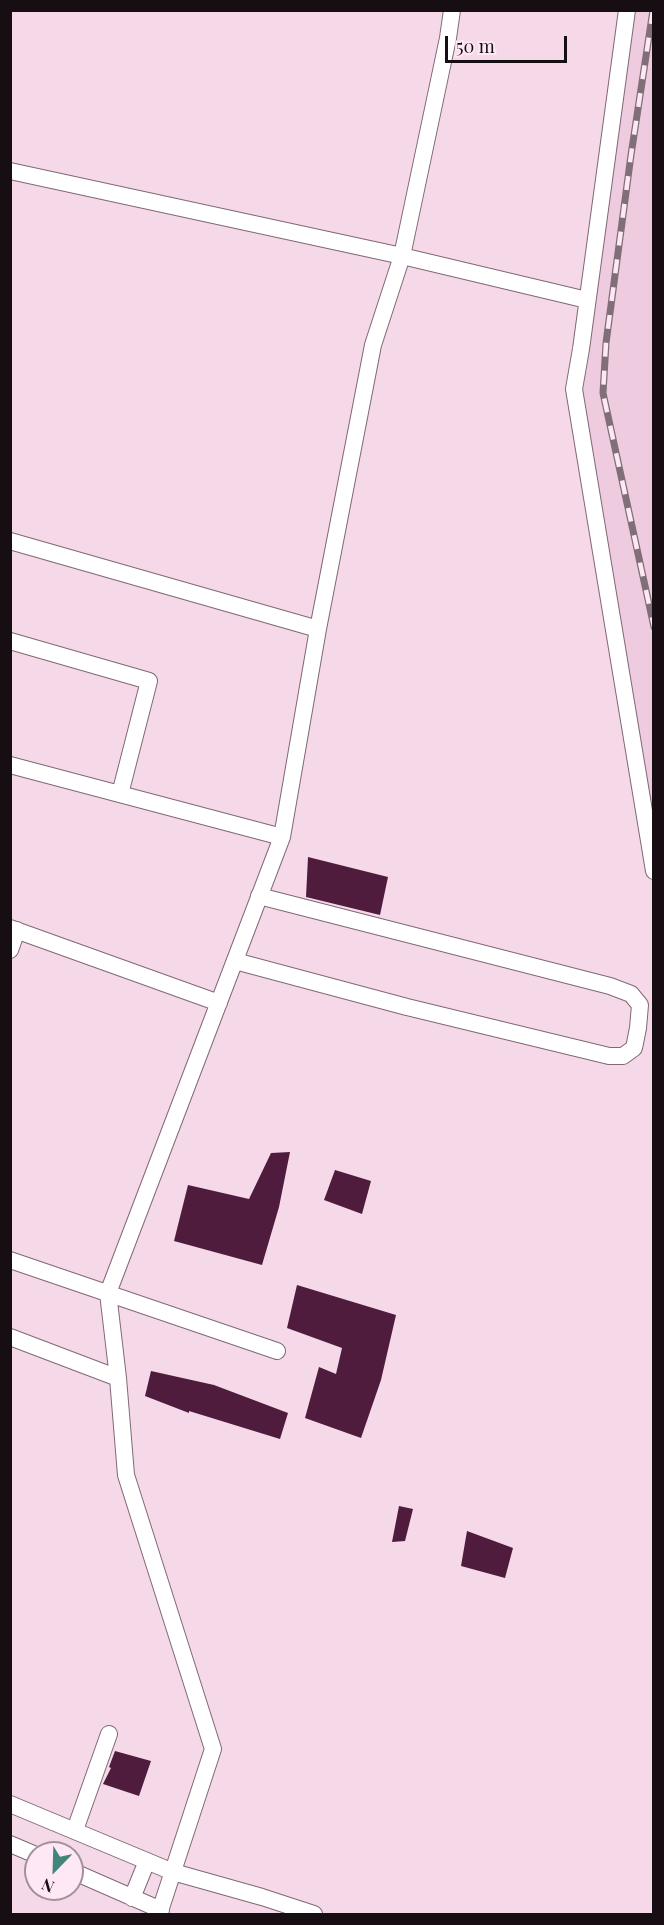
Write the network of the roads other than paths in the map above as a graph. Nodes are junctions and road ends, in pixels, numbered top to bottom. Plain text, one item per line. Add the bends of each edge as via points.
1 (452, 10) edge
2 (627, 10) edge
3 (10, 171) edge
4 (402, 256) junction
5 (587, 300) junction
6 (10, 541) edge
7 (318, 630) junction
8 (10, 641) edge
9 (10, 765) edge
10 (120, 794) junction
11 (282, 837) junction
12 (654, 871) edge
13 (259, 896) junction
14 (14, 929) edge
15 (10, 950) edge
16 (235, 961) junction
17 (219, 1003) junction
18 (10, 1260) edge
19 (108, 1293) junction
20 (10, 1337) edge
21 (277, 1351) dead end
22 (118, 1378) junction
23 (110, 1734) dead end
24 (10, 1804) edge
25 (75, 1830) junction
26 (147, 1861) junction
27 (173, 1872) junction
28 (84, 1876) edge
29 (132, 1898) junction
30 (160, 1912) edge
31 (314, 1914) edge

1 - 4 street
2 - 5 street
3 - 4 street
4 - 5 street
4 - 7 street via 373,345
5 - 12 street via 574,389
6 - 7 street
7 - 11 street
8 - 10 street via 149,681
9 - 10 street
10 - 11 street
11 - 13 street
13 - 16 street
13 - 16 street via 631,994 640,1005 634,1048 623,1056 609,1056
14 - 15 street
14 - 17 street
16 - 17 street
17 - 19 street
18 - 19 street
19 - 21 street
19 - 22 street
20 - 22 street
22 - 27 street via 126,1475 213,1749
23 - 25 street
24 - 25 street
25 - 26 street
26 - 27 street
26 - 29 street
27 - 30 street
27 - 31 street
28 - 29 street
29 - 30 street

